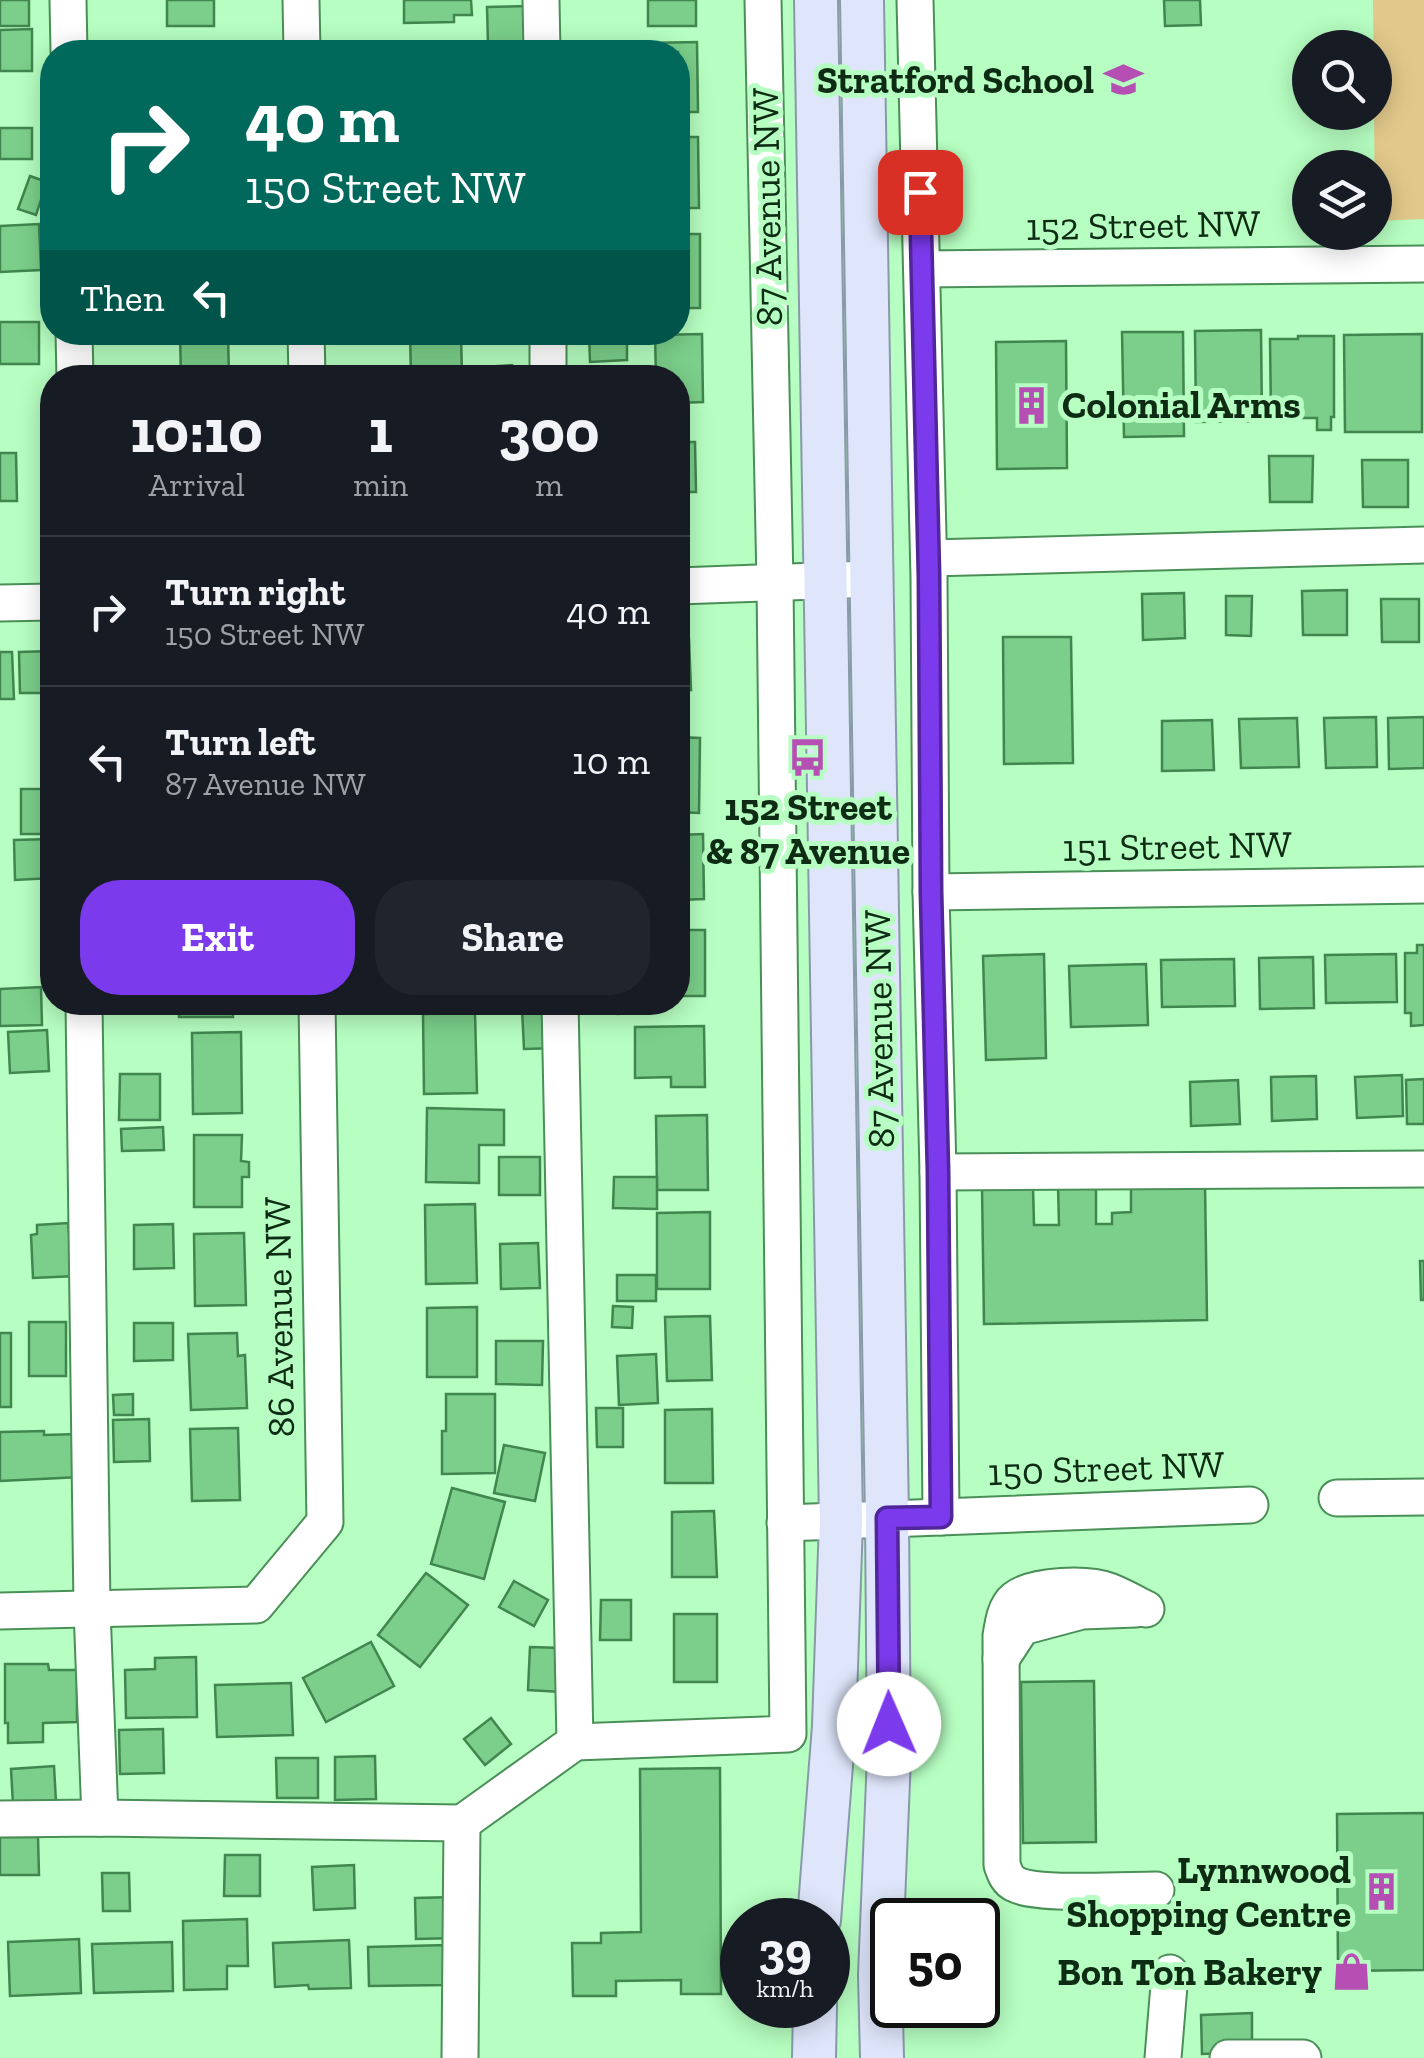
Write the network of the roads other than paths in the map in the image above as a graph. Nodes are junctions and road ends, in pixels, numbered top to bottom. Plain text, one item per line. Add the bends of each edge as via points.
1 (68, 0) edge
2 (301, 0) edge
3 (542, 0) edge
4 (763, 0) edge
5 (816, 0) edge
6 (862, 0) edge
7 (915, 0) edge
8 (69, 40) edge
9 (302, 40) edge
10 (542, 40) edge
11 (1424, 264) edge
12 (922, 269) junction
13 (1424, 545) edge
14 (928, 558) junction
15 (871, 579) junction
16 (826, 581) junction
17 (774, 583) junction
18 (690, 586) edge
19 (40, 602) edge
20 (0, 603) edge
21 (1424, 884) edge
22 (931, 892) junction
23 (84, 1015) edge
24 (317, 1015) edge
25 (560, 1015) edge
26 (1424, 1169) edge
27 (938, 1172) junction
28 (1424, 1497) edge
29 (1337, 1498) dead end
30 (1250, 1504) dead end
31 (941, 1517) junction
32 (887, 1518) junction
33 (841, 1521) junction
34 (785, 1522) junction
35 (92, 1609) junction
36 (1146, 1609) dead end
37 (0, 1611) edge
38 (575, 1742) junction
39 (0, 1818) edge
40 (100, 1818) junction
41 (462, 1823) junction
42 (1156, 1890) dead end
43 (821, 1898) edge
44 (1170, 1973) dead end
45 (815, 2028) edge
46 (460, 2058) edge
47 (814, 2058) edge
48 (882, 2058) edge
49 (1163, 2058) edge
50 (1228, 2058) edge
51 (1303, 2058) edge

1 - 8 street
2 - 9 street
3 - 10 street
4 - 17 street, 87 Avenue NW
5 - 16 main road, 87 Avenue NW
6 - 15 main road, 87 Avenue NW
7 - 12 street, 87 Avenue NW
11 - 12 street, 152 Street NW
12 - 14 street, 87 Avenue NW
13 - 14 street
14 - 22 street, 87 Avenue NW
15 - 16 street
15 - 32 main road, 87 Avenue NW
16 - 17 street
16 - 33 main road, 87 Avenue NW
17 - 18 street
17 - 34 street, 87 Avenue NW
19 - 20 street
21 - 22 street, 151 Street NW
22 - 27 street, 87 Avenue NW
23 - 35 street
24 - 35 street, 86 Avenue NW via 325,1522 256,1606
25 - 38 street
26 - 27 street
27 - 31 street, 87 Avenue NW
28 - 29 street
30 - 31 street, 150 Street NW
31 - 32 street, 150 Street NW
32 - 33 street, 150 Street NW
32 - 48 main road, 87 Avenue NW
33 - 34 street, 150 Street NW
33 - 43 main road, 87 Avenue NW
34 - 38 street, 87 Avenue NW via 788,1734
35 - 37 street
35 - 40 street
36 - 42 street via 1082,1612 1022,1627 1001,1659 1002,1865 1006,1877 1024,1887
38 - 41 street
39 - 40 street
40 - 41 street
41 - 46 street
44 - 49 street
45 - 47 main road
50 - 51 street

